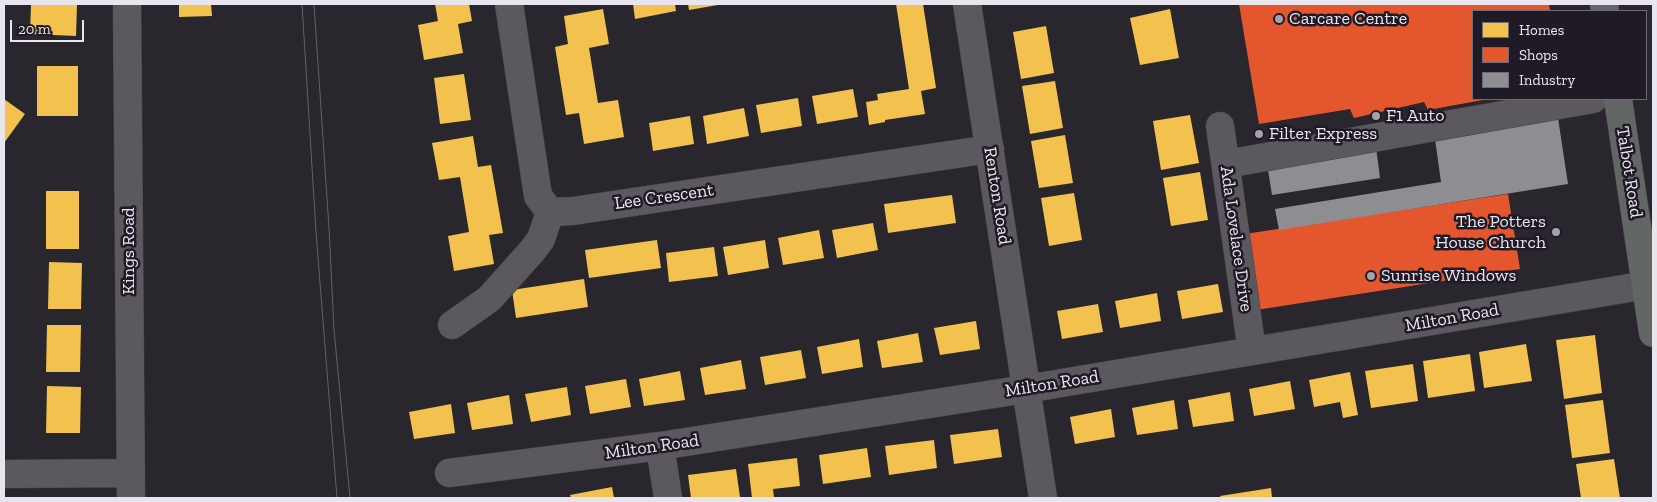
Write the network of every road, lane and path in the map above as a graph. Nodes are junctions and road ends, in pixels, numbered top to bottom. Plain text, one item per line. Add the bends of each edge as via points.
1 (127, 4) edge
2 (508, 4) edge
3 (967, 4) edge
4 (1588, 100) edge
5 (1618, 100) edge
6 (1220, 126) dead end
7 (990, 149) junction
8 (1226, 164) junction
9 (550, 212) junction
10 (1650, 285) edge
11 (452, 325) dead end
12 (1653, 333) edge
13 (1252, 351) junction
14 (1026, 389) junction
15 (660, 446) junction
16 (4, 474) edge
17 (450, 474) dead end
18 (130, 486) edge
19 (668, 498) edge
20 (1042, 498) edge

1 - 18 street, Kings Road
2 - 9 street via 538,196
3 - 7 street, Renton Road
4 - 8 street
5 - 10 main road, Talbot Road
6 - 8 street, Ada Lovelace Drive
7 - 9 street, Lee Crescent
7 - 14 street, Renton Road
8 - 13 street, Ada Lovelace Drive
9 - 11 street via 541,239 532,251 489,299
10 - 12 main road, Talbot Road
10 - 13 street, Milton Road
13 - 14 street, Milton Road
14 - 15 street, Milton Road
14 - 20 street, Renton Road
15 - 17 street, Milton Road
15 - 19 street
16 - 18 street

